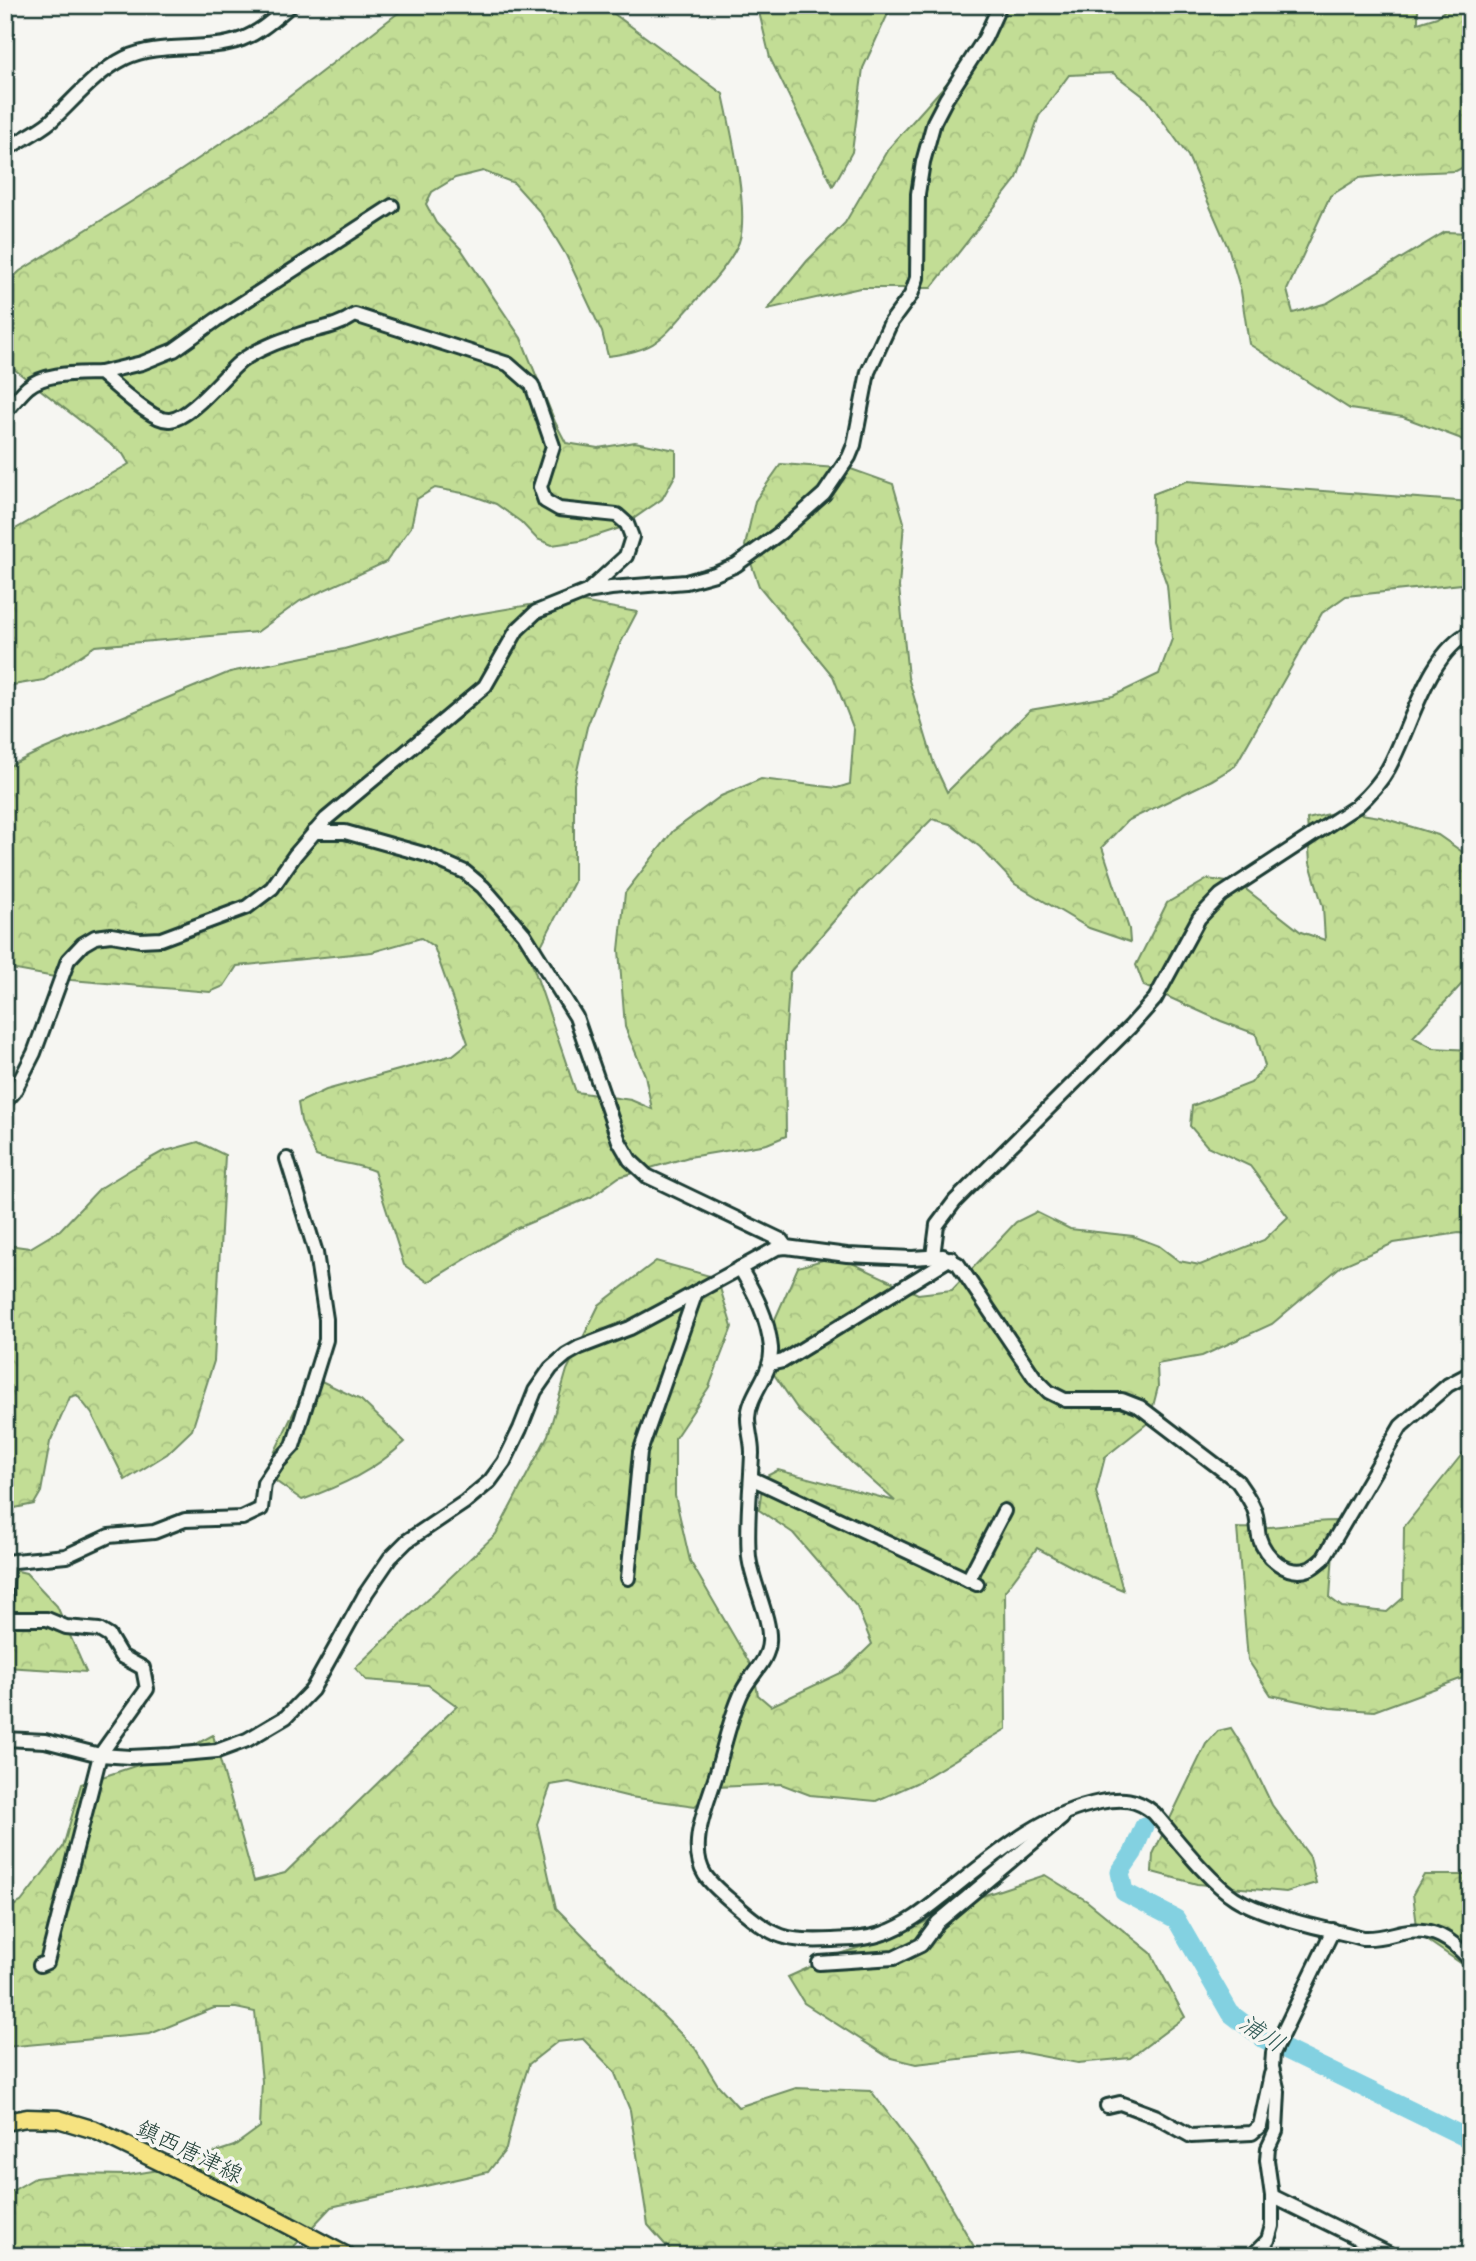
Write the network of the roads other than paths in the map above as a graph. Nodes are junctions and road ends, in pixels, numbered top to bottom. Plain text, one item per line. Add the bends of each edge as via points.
1 (291, 5) edge
2 (1000, 5) edge
3 (5, 150) edge
4 (392, 206) dead end
5 (100, 373) junction
6 (5, 412) edge
7 (586, 592) junction
8 (1471, 632) edge
9 (314, 832) junction
10 (5, 1102) edge
11 (287, 1159) dead end
12 (786, 1247) junction
13 (933, 1255) junction
14 (951, 1258) junction
15 (740, 1268) junction
16 (696, 1292) junction
17 (770, 1364) junction
18 (1471, 1373) edge
19 (751, 1478) junction
20 (1004, 1511) dead end
21 (6, 1562) edge
22 (628, 1578) dead end
23 (5, 1610) edge
24 (5, 1739) edge
25 (100, 1755) junction
26 (1064, 1811) junction
27 (1333, 1930) junction
28 (1471, 1961) edge
29 (819, 1963) dead end
30 (40, 1965) dead end
31 (1272, 2067) junction
32 (1107, 2106) dead end
33 (5, 2122) edge
34 (1272, 2196) junction
35 (347, 2256) edge
36 (1252, 2256) edge
37 (1394, 2256) edge

1 - 3 street via 261,30 241,39 127,57 100,73 49,123
2 - 7 street via 934,122 918,194 917,278 868,372 849,457 824,494 780,533 736,565 715,574 686,582
4 - 5 street via 174,350
5 - 6 street via 40,380
5 - 7 street via 158,419 172,420 185,414 257,351 355,315 508,364 531,385 552,446 540,487 544,501 559,509 617,515 632,537 626,556
7 - 9 street via 536,612 517,630 485,686
8 - 13 street via 1451,645 1437,663 1374,790 1207,908 1155,999 1139,1018 955,1201 937,1225
9 - 10 street via 272,888 247,907 161,939 111,935 83,944 68,960 34,1053
9 - 12 street via 345,832 427,855 465,872 483,887 524,934 576,1017 629,1160 647,1176 781,1240
11 - 21 street via 316,1253 326,1340 293,1446 264,1483 261,1509 242,1518 185,1520 154,1532 109,1536 66,1556
12 - 13 street via 847,1255
12 - 15 street via 768,1251
13 - 14 street
14 - 17 street via 783,1361
14 - 18 street via 1049,1392 1065,1400 1122,1400 1140,1407 1237,1482 1249,1497 1267,1553 1281,1566 1296,1571 1310,1569 1323,1559 1401,1426 1448,1385
15 - 16 street
15 - 17 street via 768,1325
16 - 22 street via 640,1452
16 - 25 street via 629,1328 566,1354 551,1368 490,1481 390,1558 312,1690 286,1717 217,1751
17 - 19 street via 748,1417
19 - 20 street via 972,1582
19 - 26 street via 749,1557 769,1642 764,1659 741,1693 699,1836 699,1862 706,1877 779,1937 795,1941 873,1936 904,1925 1005,1848
21 - 23 street
23 - 25 street via 9,1619 47,1619 66,1627 99,1630 109,1636 121,1656 143,1668 147,1689
24 - 25 street via 46,1741
25 - 30 street via 47,1962
26 - 27 street via 1118,1798 1142,1803 1235,1898 1259,1910
26 - 29 street via 1062,1819 938,1922 921,1945 894,1958
27 - 28 street via 1375,1939 1403,1932 1432,1932 1445,1937
27 - 31 street via 1273,2053
31 - 32 street via 1260,2126 1252,2133 1191,2136 1120,2102
31 - 34 street via 1278,2092 1276,2131 1268,2148
33 - 35 main road, 鎮西唐津線 via 58,2119 95,2130
34 - 36 street via 1268,2240
34 - 37 street

